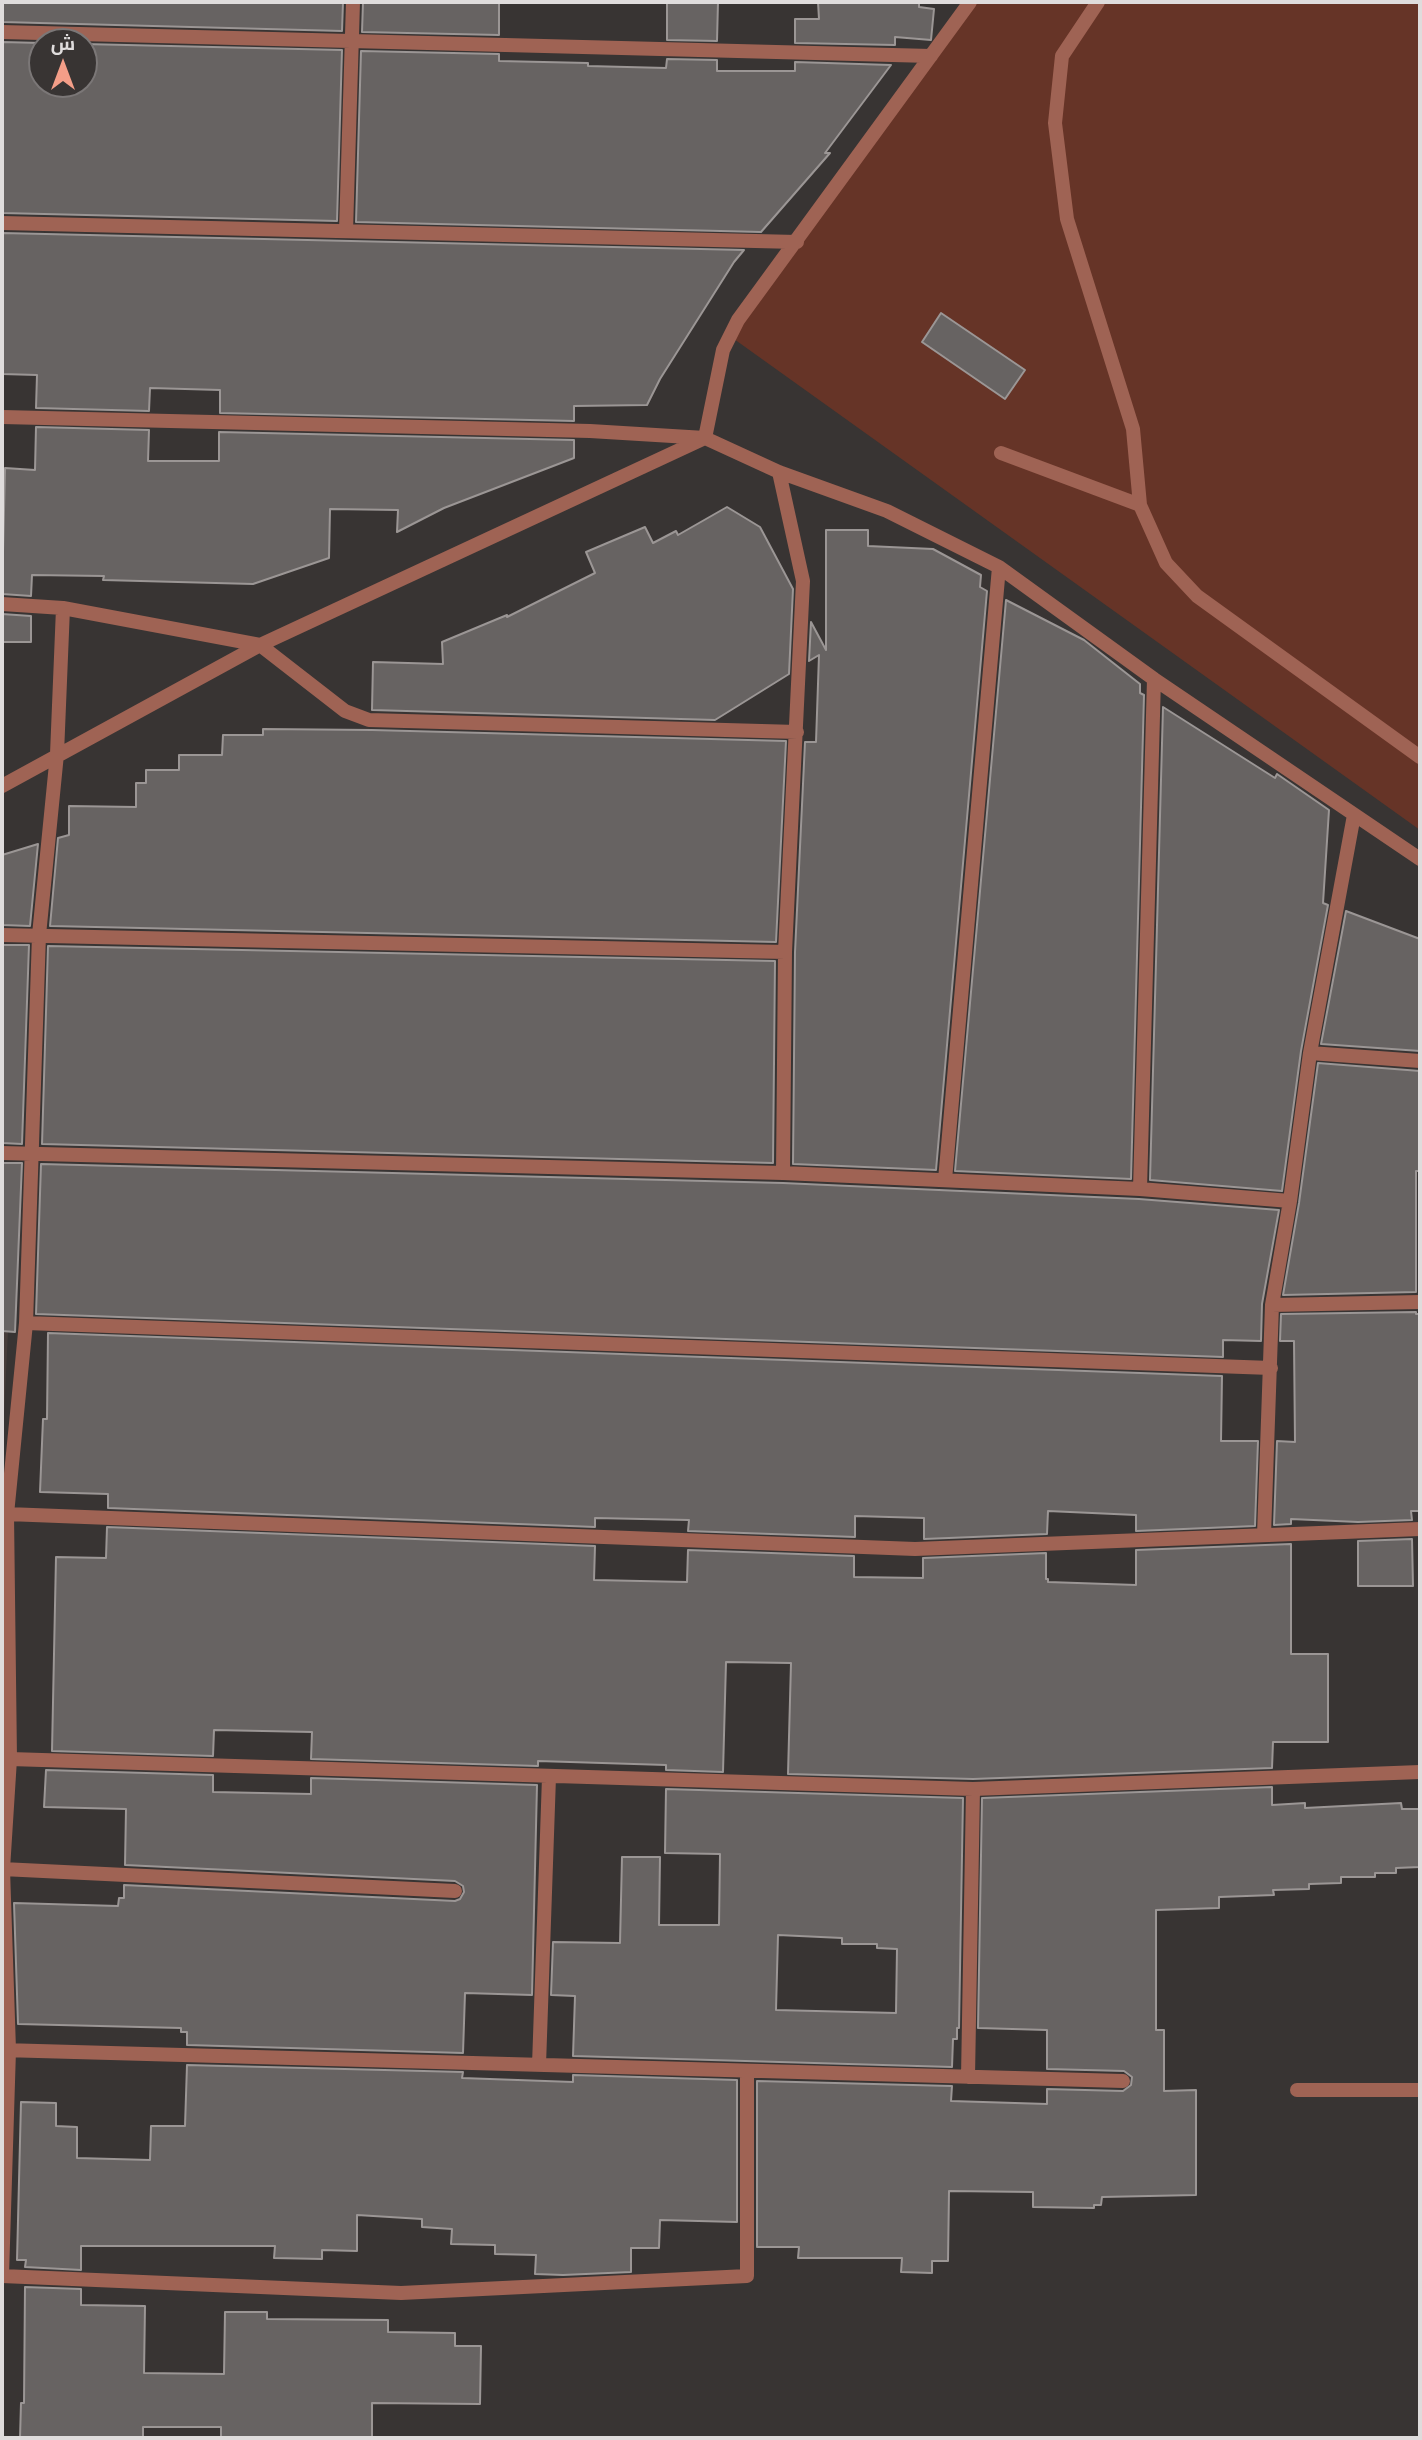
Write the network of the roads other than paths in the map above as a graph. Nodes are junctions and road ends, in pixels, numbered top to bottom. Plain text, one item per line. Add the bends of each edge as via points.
1 (353, 2) edge
2 (971, 2) edge
3 (1098, 2) edge
4 (2, 33) edge
5 (350, 43) junction
6 (931, 56) junction
7 (2, 223) edge
8 (346, 231) junction
9 (797, 242) junction
10 (2, 417) edge
11 (705, 438) junction
12 (1001, 453) dead end
13 (779, 472) junction
14 (1140, 505) junction
15 (999, 567) junction
16 (2, 604) edge
17 (63, 608) junction
18 (260, 645) junction
19 (1154, 679) junction
20 (797, 732) junction
21 (57, 754) junction
22 (1420, 757) edge
23 (2, 786) edge
24 (1354, 815) junction
25 (1420, 859) edge
26 (2, 935) edge
27 (39, 935) junction
28 (785, 952) junction
29 (1310, 1053) junction
30 (1420, 1061) edge
31 (2, 1153) edge
32 (31, 1155) junction
33 (783, 1173) junction
34 (945, 1180) junction
35 (1140, 1189) junction
36 (1290, 1202) junction
37 (1420, 1302) edge
38 (1272, 1305) junction
39 (26, 1323) junction
40 (1271, 1368) junction
41 (7, 1514) junction
42 (1420, 1528) edge
43 (1264, 1535) junction
44 (10, 1759) junction
45 (1420, 1772) edge
46 (549, 1777) junction
47 (973, 1789) junction
48 (3, 1869) edge
49 (455, 1891) dead end
50 (6, 2050) edge
51 (539, 2065) junction
52 (747, 2071) junction
53 (968, 2077) junction
54 (1123, 2081) dead end
55 (1297, 2090) dead end
56 (1420, 2090) edge
57 (2, 2275) edge

1 - 5 street
2 - 6 street
3 - 14 street via 1062,56 1055,123 1067,219 1133,429
4 - 5 street
5 - 6 street
5 - 8 street
6 - 9 street
7 - 8 street
8 - 9 street
9 - 11 street via 738,320 723,351
10 - 11 street via 590,431
11 - 13 street
11 - 18 street
12 - 14 street
13 - 15 street via 887,512
13 - 20 street via 803,581
14 - 22 street via 1166,563 1197,596
15 - 19 street
15 - 34 street
16 - 17 street
17 - 18 street
17 - 21 street
18 - 20 street via 345,710 369,720
18 - 21 street
19 - 24 street
19 - 35 street
20 - 28 street
21 - 23 street
21 - 27 street
24 - 25 street
24 - 29 street
26 - 27 street
27 - 28 street
27 - 32 street
28 - 33 street
29 - 30 street
29 - 36 street
31 - 32 street
32 - 33 street
32 - 39 street
33 - 34 street
34 - 35 street
35 - 36 street
36 - 38 street
37 - 38 street
38 - 40 street
39 - 40 street
39 - 41 street
40 - 43 street
41 - 43 street via 915,1549
41 - 44 street
42 - 43 street
44 - 46 street
44 - 48 street
45 - 47 street
46 - 47 street
46 - 51 street
47 - 53 street
48 - 49 street
48 - 50 street
50 - 51 street
50 - 57 street
51 - 52 street
52 - 53 street
52 - 57 street via 747,2276 401,2293
53 - 54 street
55 - 56 street

